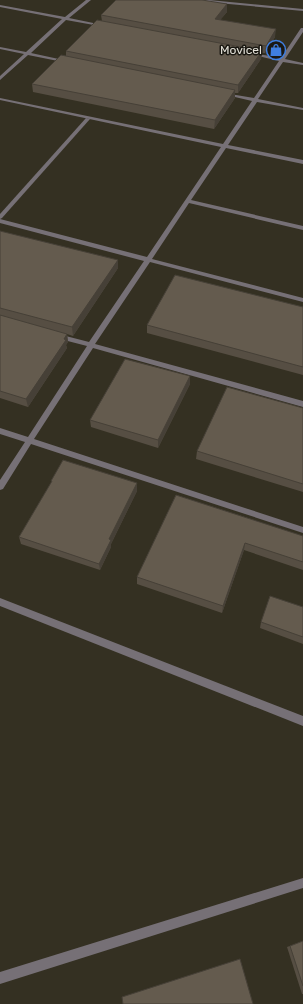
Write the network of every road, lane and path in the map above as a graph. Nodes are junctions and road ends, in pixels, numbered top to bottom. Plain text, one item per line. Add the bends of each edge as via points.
1 (89, 0) edge
2 (196, 0) edge
3 (0, 6) edge
4 (303, 10) edge
5 (65, 19) junction
6 (112, 28) edge
7 (303, 29) edge
8 (0, 48) edge
9 (242, 52) edge
10 (28, 54) junction
11 (281, 60) junction
12 (73, 63) edge
13 (303, 64) edge
14 (0, 79) edge
15 (217, 92) edge
16 (0, 99) edge
17 (255, 100) junction
18 (303, 109) edge
19 (88, 119) junction
20 (225, 146) junction
21 (303, 162) edge
22 (189, 201) junction
23 (0, 217) edge
24 (0, 221) edge
25 (303, 228) edge
26 (149, 261) junction
27 (303, 300) edge
28 (53, 334) edge
29 (91, 345) junction
30 (303, 404) edge
31 (0, 431) edge
32 (30, 441) junction
33 (0, 487) edge
34 (303, 530) edge
35 (0, 602) edge
36 (303, 721) edge
37 (303, 883) edge
38 (0, 978) edge

1 - 5 street
2 - 4 street
3 - 5 street
5 - 6 street
5 - 10 street
7 - 11 street
8 - 10 street
9 - 11 street
10 - 12 street
10 - 14 street
11 - 13 street
11 - 17 street
15 - 17 street
16 - 19 street
17 - 18 street
17 - 20 street
19 - 20 street
19 - 23 street
20 - 21 street
20 - 22 street
22 - 25 street
22 - 26 street
24 - 26 street
26 - 27 street
26 - 29 street
28 - 29 street
29 - 30 street
29 - 32 street
31 - 32 street
32 - 33 street
32 - 34 street
35 - 36 street
37 - 38 street

